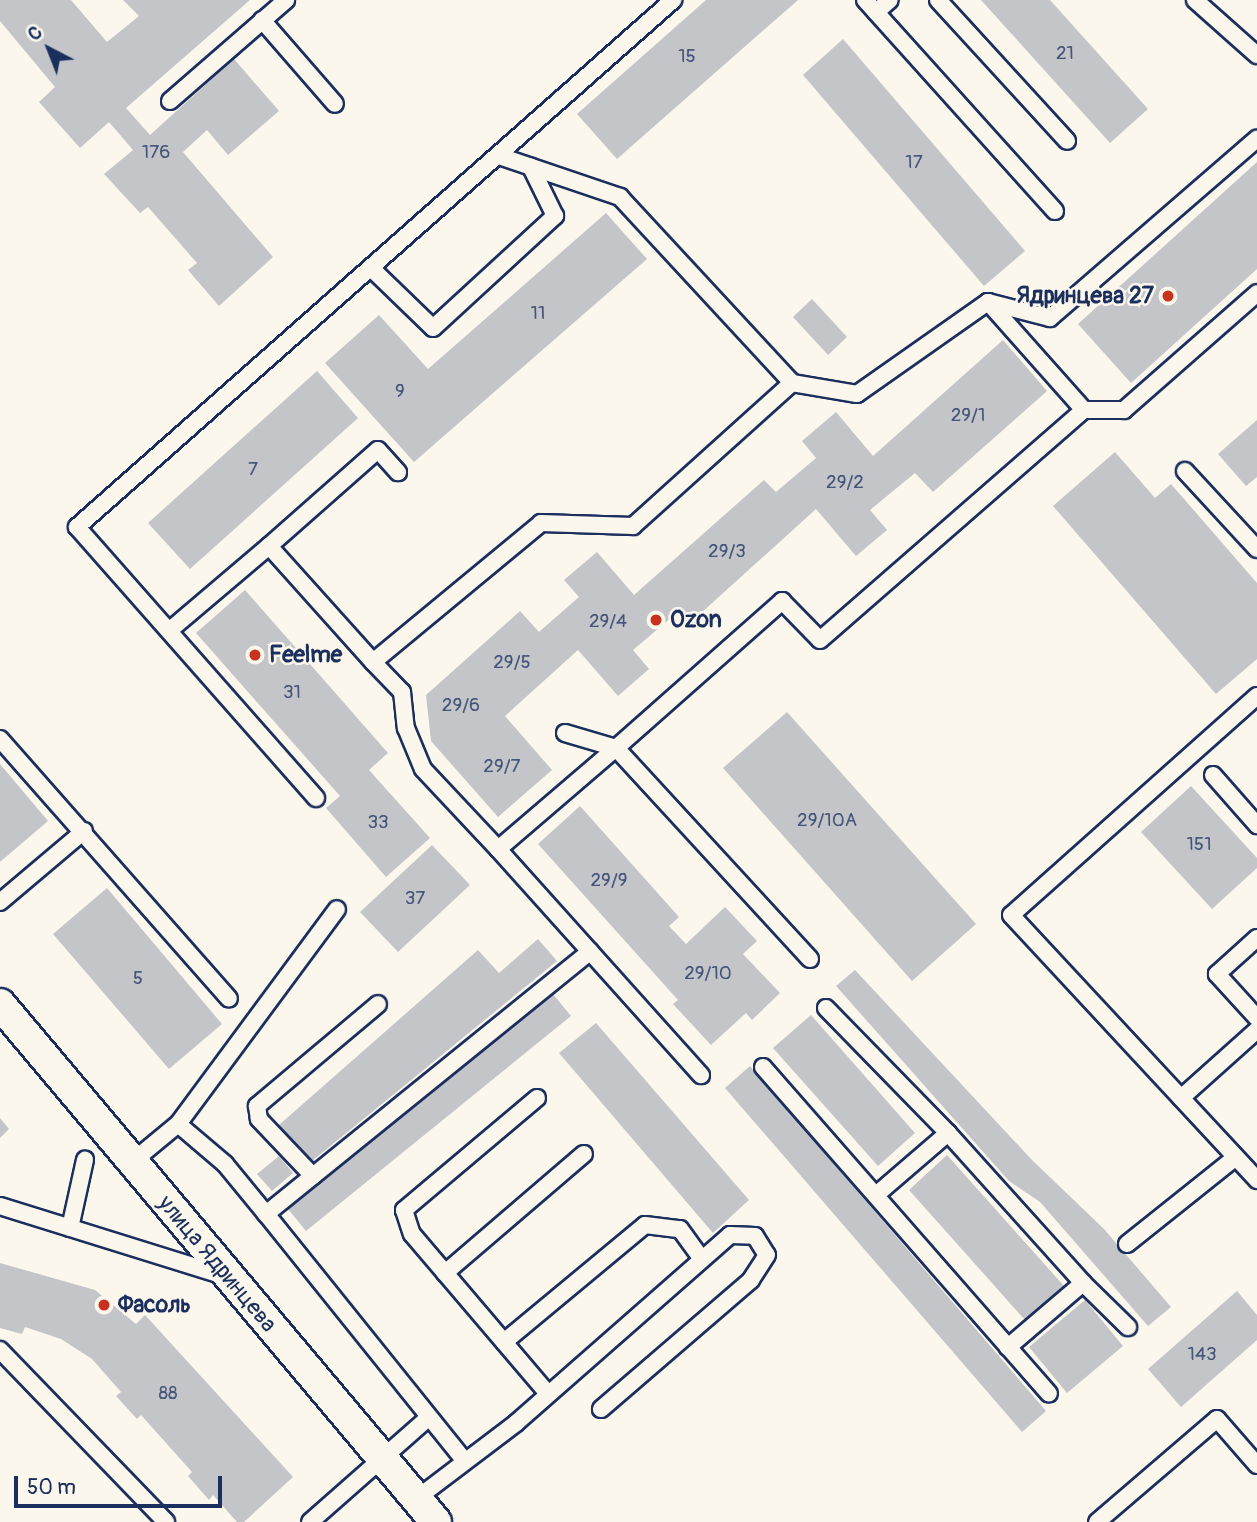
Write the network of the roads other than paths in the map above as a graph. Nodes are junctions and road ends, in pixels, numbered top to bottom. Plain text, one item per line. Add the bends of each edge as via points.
1 (286, 0) edge
2 (673, 0) edge
3 (890, 0) edge
4 (938, 0) edge
5 (1195, 0) edge
6 (871, 6) edge
7 (262, 20) junction
8 (1257, 55) edge
9 (170, 101) dead end
10 (335, 104) dead end
11 (1257, 139) edge
12 (1067, 141) dead end
13 (499, 156) junction
14 (531, 167) junction
15 (1055, 211) dead end
16 (371, 268) junction
17 (1257, 293) edge
18 (988, 302) junction
19 (792, 383) junction
20 (1084, 410) junction
21 (1185, 471) dead end
22 (398, 472) dead end
23 (269, 546) junction
24 (1257, 548) edge
25 (170, 630) junction
26 (373, 662) junction
27 (1257, 696) edge
28 (565, 733) dead end
29 (0, 739) edge
30 (616, 748) junction
31 (1213, 775) dead end
32 (316, 798) dead end
33 (1257, 825) edge
34 (84, 831) junction
35 (498, 849) junction
36 (0, 902) edge
37 (337, 908) dead end
38 (1257, 938) edge
39 (590, 952) junction
40 (810, 959) dead end
41 (229, 999) dead end
42 (0, 1004) edge
43 (378, 1004) dead end
44 (826, 1008) dead end
45 (1257, 1018) edge
46 (1257, 1030) edge
47 (763, 1067) dead end
48 (701, 1075) dead end
49 (537, 1098) dead end
50 (1181, 1098) junction
51 (178, 1124) junction
52 (948, 1133) junction
53 (584, 1154) dead end
54 (1236, 1157) junction
55 (85, 1160) dead end
56 (132, 1162) junction
57 (313, 1176) junction
58 (1257, 1180) edge
59 (876, 1195) junction
60 (0, 1206) edge
61 (266, 1214) junction
62 (70, 1228) junction
63 (1127, 1244) dead end
64 (701, 1258) junction
65 (445, 1273) junction
66 (227, 1276) junction
67 (1083, 1283) junction
68 (1128, 1327) dead end
69 (504, 1342) junction
70 (1008, 1347) junction
71 (0, 1350) edge
72 (548, 1394) junction
73 (1049, 1394) dead end
74 (601, 1409) dead end
75 (428, 1418) junction
76 (380, 1458) junction
77 (464, 1460) junction
78 (1257, 1465) edge
79 (416, 1499) junction
80 (166, 1522) edge
81 (310, 1522) edge
82 (436, 1522) edge
83 (1097, 1522) edge

1 - 7 lane
2 - 13 lane
3 - 6 lane
4 - 12 lane
5 - 8 lane
6 - 15 lane
7 - 9 lane
7 - 10 lane
11 - 18 lane via 1050,318
13 - 14 lane
13 - 16 lane
14 - 16 lane via 555,216 433,328
14 - 19 lane via 620,197
16 - 25 lane via 77,527
17 - 20 lane via 1124,410
18 - 19 lane via 857,394
18 - 20 lane
19 - 26 lane via 633,526 541,523
20 - 30 lane via 820,640 782,601
21 - 24 lane
22 - 23 lane via 378,450
23 - 25 lane
23 - 26 lane
25 - 32 lane
26 - 35 lane via 402,692 406,728 423,769
27 - 50 lane via 1011,915
28 - 30 lane
29 - 34 lane
30 - 35 lane
30 - 40 lane
31 - 33 lane
34 - 36 lane
34 - 41 lane
35 - 39 lane
37 - 51 lane
38 - 45 lane via 1217,974
39 - 48 lane
39 - 57 lane
42 - 56 street, улица Ядринцева
43 - 57 lane via 257,1106 260,1119
44 - 52 lane
46 - 50 lane
47 - 59 lane
49 - 65 lane via 404,1210 412,1234
50 - 54 lane
51 - 56 lane
51 - 61 lane via 225,1164
52 - 59 lane
52 - 67 lane
53 - 65 lane
54 - 58 lane
54 - 63 lane
55 - 62 lane
56 - 66 street, улица Ядринцева
57 - 61 lane
59 - 70 lane
60 - 62 lane
61 - 75 lane
62 - 66 lane
64 - 69 lane via 680,1229 645,1225
64 - 72 lane
64 - 74 lane via 730,1235 755,1236 767,1255 751,1280
65 - 69 lane
66 - 76 street, улица Ядринцева
67 - 68 lane
67 - 70 lane
69 - 72 lane
70 - 73 lane
71 - 80 lane
72 - 77 lane
75 - 76 lane
75 - 77 lane
76 - 79 street, улица Ядринцева
76 - 81 lane
77 - 79 lane
78 - 83 lane via 1217,1419
79 - 82 street, улица Ядринцева

